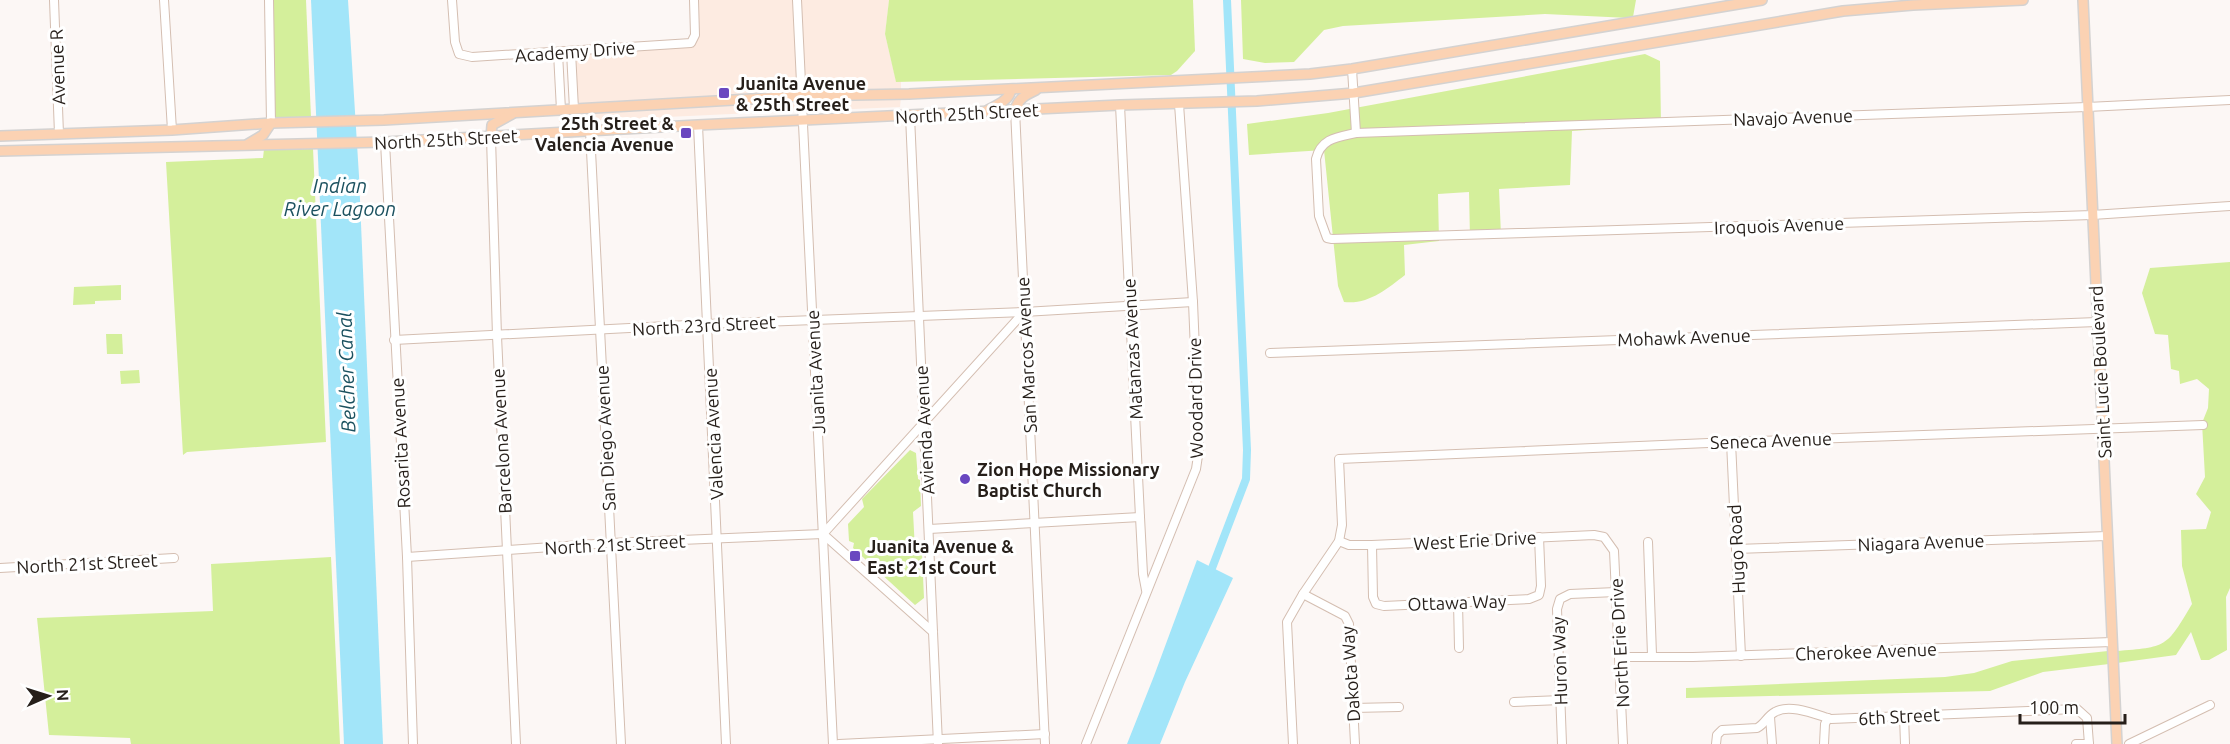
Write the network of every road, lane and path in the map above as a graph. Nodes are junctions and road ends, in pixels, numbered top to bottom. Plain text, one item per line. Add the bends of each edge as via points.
1 (54, 0) edge
2 (164, 0) edge
3 (269, 0) edge
4 (452, 0) edge
5 (694, 0) edge
6 (797, 0) edge
7 (1762, 0) edge
8 (2023, 0) edge
9 (2084, 0) edge
10 (571, 52) junction
11 (558, 53) junction
12 (1352, 69) junction
13 (1046, 87) junction
14 (1011, 89) junction
15 (1354, 93) junction
16 (802, 96) junction
17 (2230, 100) edge
18 (1179, 104) junction
19 (1120, 105) junction
20 (2087, 107) junction
21 (574, 109) junction
22 (561, 110) junction
23 (1015, 110) junction
24 (514, 112) junction
25 (983, 112) junction
26 (910, 116) junction
27 (804, 121) junction
28 (272, 123) junction
29 (698, 125) junction
30 (172, 130) junction
31 (590, 131) junction
32 (1356, 133) junction
33 (59, 134) junction
34 (0, 136) edge
35 (491, 138) junction
36 (385, 142) junction
37 (246, 146) junction
38 (0, 151) edge
39 (2230, 206) edge
40 (2092, 215) junction
41 (1327, 238) joint
42 (1193, 302) junction
43 (1130, 306) junction
44 (1023, 312) junction
45 (918, 315) junction
46 (813, 320) junction
47 (2097, 322) junction
48 (708, 324) junction
49 (599, 331) junction
50 (497, 336) junction
51 (394, 340) junction
52 (1270, 353) dead end
53 (923, 423) junction
54 (2203, 424) dead end
55 (2103, 429) junction
56 (1731, 442) junction
57 (1140, 517) junction
58 (1034, 524) junction
59 (929, 529) junction
60 (823, 534) junction
61 (2107, 536) junction
62 (1539, 537) junction
63 (718, 538) junction
64 (1339, 541) junction
65 (1648, 542) dead end
66 (610, 543) junction
67 (1609, 543) joint
68 (1372, 545) junction
69 (1736, 549) junction
70 (506, 551) junction
71 (406, 557) junction
72 (174, 558) dead end
73 (0, 568) edge
74 (1146, 591) junction
75 (1616, 592) junction
76 (1303, 594) junction
77 (1458, 602) junction
78 (933, 632) junction
79 (2112, 642) junction
80 (1459, 648) dead end
81 (1652, 656) junction
82 (1741, 656) junction
83 (1620, 657) junction
84 (1561, 700) junction
85 (1514, 702) dead end
86 (2210, 705) dead end
87 (1399, 707) dead end
88 (1353, 708) junction
89 (1904, 716) junction
90 (1770, 717) junction
91 (1828, 718) junction
92 (1045, 734) junction
93 (938, 742) edge
94 (413, 744) edge
95 (516, 744) edge
96 (621, 744) edge
97 (726, 744) edge
98 (833, 744) edge
99 (839, 744) edge
100 (1046, 744) edge
101 (1086, 744) edge
102 (1293, 744) edge
103 (1354, 744) edge
104 (1562, 744) edge
105 (1623, 744) edge
106 (1716, 744) edge
107 (1772, 744) edge
108 (1824, 744) edge
109 (1905, 744) edge
110 (2076, 744) edge
111 (2088, 744) edge
112 (2117, 744) edge
113 (2129, 744) edge

1 - 33 street, Avenue R
2 - 30 street
3 - 28 street
4 - 11 street, Academy Drive via 459,54 472,57
5 - 10 street, Academy Drive via 695,35 691,43
6 - 16 street, Juanita Avenue
7 - 12 main road, North 25th Street
8 - 15 main road, North 25th Street via 1843,11
9 - 20 main road, Saint Lucie Boulevard
10 - 11 street, Academy Drive
10 - 21 street
11 - 22 street
12 - 13 main road, North 25th Street
12 - 15 street
13 - 14 main road, North 25th Street
13 - 23 main road via 1025,95
14 - 16 main road, North 25th Street
14 - 25 main road via 1006,99
15 - 18 main road, North 25th Street
15 - 32 street
16 - 21 main road, North 25th Street
16 - 27 street, Juanita Avenue
17 - 20 street, Navajo Avenue
18 - 19 main road, North 25th Street
18 - 42 street, Woodard Drive
19 - 23 main road, North 25th Street
19 - 43 street, Matanzas Avenue
20 - 32 street, Navajo Avenue
20 - 40 main road, Saint Lucie Boulevard
21 - 22 main road, North 25th Street
22 - 24 main road, North 25th Street
23 - 25 main road, North 25th Street
23 - 44 street, San Marcos Avenue
24 - 28 main road, North 25th Street
24 - 35 main road via 492,125
25 - 26 main road, North 25th Street
26 - 27 main road, North 25th Street
26 - 45 street, Avienda Avenue
27 - 29 main road, North 25th Street
27 - 46 street, Juanita Avenue
28 - 30 main road, North 25th Street
28 - 37 main road via 263,135
29 - 31 main road, North 25th Street
29 - 48 street, Valencia Avenue
30 - 33 main road, North 25th Street
31 - 35 main road, North 25th Street
31 - 49 street, San Diego Avenue
32 - 41 street, Navajo Avenue via 1328,139 1316,159 1319,216
33 - 34 main road, North 25th Street
35 - 36 main road, North 25th Street
35 - 50 street, Barcelona Avenue
36 - 37 main road, North 25th Street
36 - 51 street, Rosarita Avenue
37 - 38 main road, North 25th Street
39 - 40 street, Iroquois Avenue
40 - 41 street, Iroquois Avenue
40 - 47 main road, Saint Lucie Boulevard
42 - 43 street, North 23rd Street
42 - 74 street, Woodard Drive via 1199,449 1196,469
43 - 44 street, North 23rd Street
43 - 57 street, Matanzas Avenue
44 - 45 street, North 23rd Street
44 - 53 street
44 - 58 street, San Marcos Avenue
45 - 46 street, North 23rd Street
45 - 53 street, Avienda Avenue
46 - 48 street, North 23rd Street
46 - 60 street, Juanita Avenue
47 - 52 street, Mohawk Avenue
47 - 55 main road, Saint Lucie Boulevard
48 - 49 street, North 23rd Street
48 - 63 street, Valencia Avenue
49 - 50 street, North 23rd Street
49 - 66 street, San Diego Avenue
50 - 51 street, North 23rd Street
50 - 70 street, Barcelona Avenue
51 - 71 street, Rosarita Avenue
53 - 59 street, Avienda Avenue
53 - 60 street
54 - 55 street, Seneca Avenue
55 - 56 street, Seneca Avenue
55 - 61 main road, Saint Lucie Boulevard
56 - 64 street, Seneca Avenue via 1340,459
56 - 69 street, Hugo Road
57 - 58 street
57 - 74 street, Matanzas Avenue
58 - 59 street
58 - 92 street, San Marcos Avenue
59 - 78 street, Avienda Avenue
60 - 63 street, North 21st Street
60 - 78 street
60 - 98 street, Juanita Avenue
61 - 69 street, Niagara Avenue
61 - 79 main road, Saint Lucie Boulevard
62 - 67 street, West Erie Drive via 1594,535
62 - 68 street, West Erie Drive
62 - 77 street, Ottawa Way via 1539,595 1529,599
63 - 66 street, North 21st Street
63 - 97 street, Valencia Avenue
64 - 68 street, West Erie Drive
64 - 76 street
65 - 81 street
66 - 70 street, North 21st Street
66 - 96 street, San Diego Avenue
67 - 75 street, North Erie Drive via 1614,551
68 - 77 street, Ottawa Way via 1376,603 1384,606
69 - 82 street, Hugo Road
70 - 71 street, North 21st Street
70 - 95 street, Barcelona Avenue
71 - 94 street, Rosarita Avenue
72 - 73 street, North 21st Street
74 - 101 street, Woodard Drive
75 - 83 street, North Erie Drive
75 - 84 street, Huron Way via 1570,594 1560,599 1557,609
76 - 88 street, Dakota Way via 1345,616 1349,624
76 - 102 street via 1287,622
77 - 80 street
78 - 93 street, Avienda Avenue
79 - 82 street, Cherokee Avenue
79 - 112 main road, Saint Lucie Boulevard
81 - 82 street, Cherokee Avenue
81 - 83 street, Cherokee Avenue
83 - 105 street, North Erie Drive
84 - 85 street
84 - 104 street, Huron Way
86 - 113 street
87 - 88 street
88 - 103 street, Dakota Way
89 - 91 street, 6th Street
89 - 109 street
89 - 111 street, 6th Street via 2078,709 2087,718
90 - 91 street, 6th Street via 1778,710 1804,710
90 - 106 street, 6th Street via 1757,728 1722,730
90 - 107 street
91 - 108 street
92 - 93 street
92 - 100 street, San Marcos Avenue
93 - 99 street
110 - 111 street

